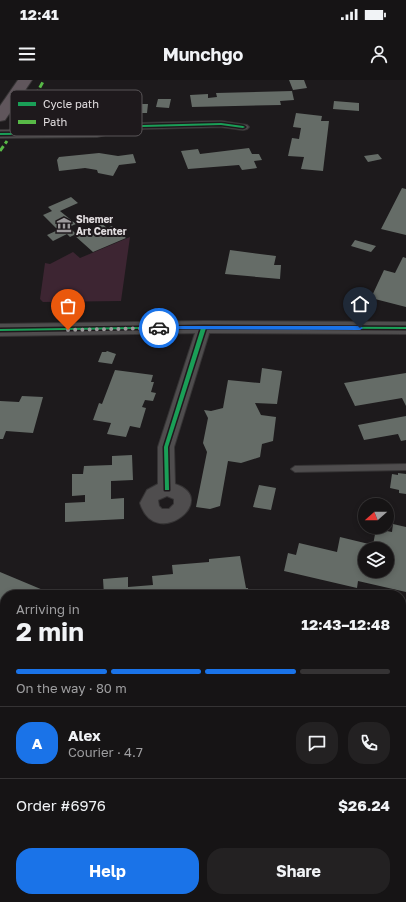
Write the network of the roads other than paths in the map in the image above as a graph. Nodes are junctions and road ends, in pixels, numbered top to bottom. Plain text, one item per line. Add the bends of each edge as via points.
1 (25, 80) edge
2 (18, 90) edge
3 (10, 102) edge
4 (0, 117) edge
5 (142, 126) edge
6 (243, 127) dead end
7 (0, 134) edge
8 (10, 134) edge
9 (204, 327) junction
10 (406, 328) edge
11 (0, 330) edge
12 (406, 467) edge
13 (295, 469) dead end
14 (167, 489) dead end

1 - 2 main road
3 - 4 main road
5 - 6 street via 221,124
7 - 8 street
9 - 10 street
9 - 11 street
9 - 14 street via 166,447
12 - 13 lane

